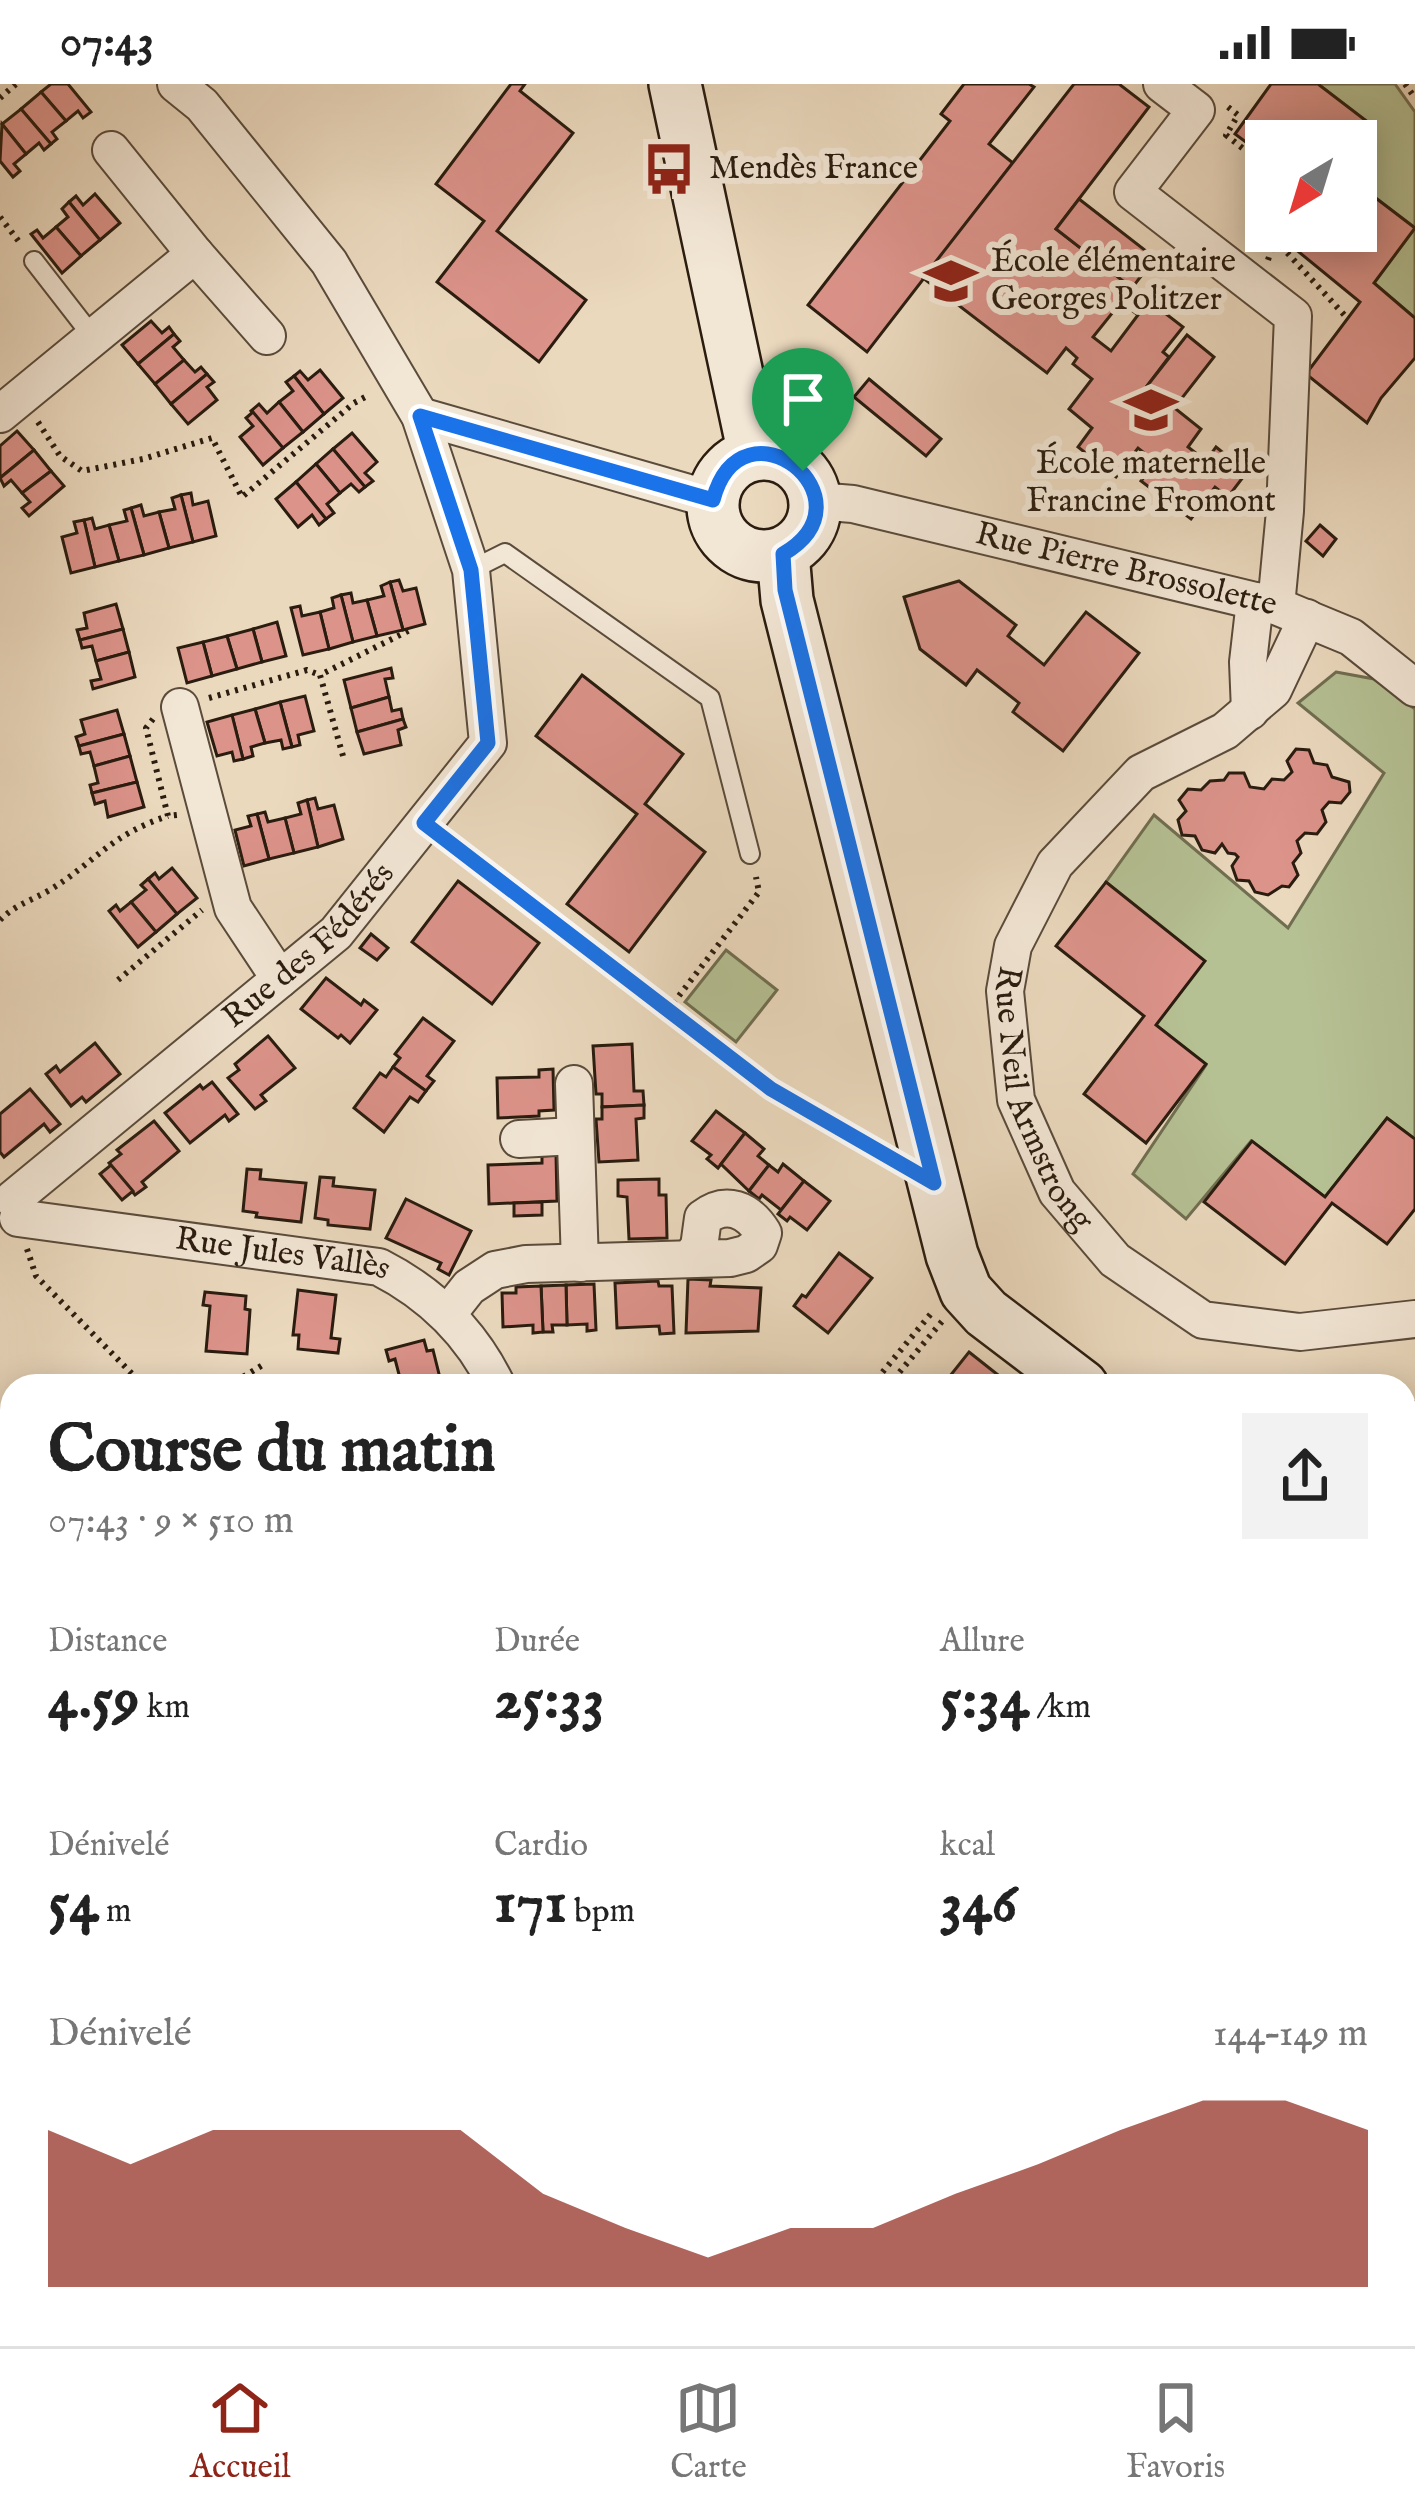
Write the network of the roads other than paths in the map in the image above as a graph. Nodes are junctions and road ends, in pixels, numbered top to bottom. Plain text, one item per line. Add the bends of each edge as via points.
1 (176, 84) edge
2 (675, 84) edge
3 (1162, 84) edge
4 (111, 150) dead end
5 (195, 254) junction
6 (34, 262) road end
7 (267, 336) dead end
8 (93, 338) junction
9 (11, 405) edge
10 (420, 416) junction
11 (754, 454) junction
12 (713, 500) junction
13 (816, 501) junction
14 (783, 554) junction
15 (471, 570) junction
16 (1279, 609) junction
17 (1415, 688) edge
18 (180, 707) dead end
19 (1250, 711) junction
20 (750, 854) road end
21 (280, 979) junction
22 (574, 1084) dead end
23 (575, 1136) junction
24 (519, 1139) dead end
25 (9, 1213) edge
26 (689, 1259) dead end
27 (580, 1263) junction
28 (447, 1315) junction
29 (1415, 1319) edge
30 (489, 1374) edge
31 (1066, 1374) edge

1 - 10 street, Rue des Fédérés via 202,105 329,262
2 - 11 street
3 - 16 street via 1196,110 1176,149 1133,193 1293,316
4 - 5 street
5 - 7 street
5 - 8 street
6 - 8 lane
8 - 9 street
10 - 12 street
10 - 15 street, Rue des Fédérés
11 - 12 street via 727,469
11 - 13 street via 790,461
12 - 14 street via 714,518 733,547
13 - 14 street via 808,533
13 - 16 street, Rue Pierre Brossolette
14 - 31 street via 787,600 934,1183 952,1297
15 - 20 lane via 505,553 710,698
15 - 21 street, Rue des Fédérés via 488,743 336,933
16 - 17 street, Rue Pierre Brossolette via 1351,637
16 - 19 street via 1248,662
16 - 19 street, Rue Neil Armstrong via 1273,690
18 - 21 street via 233,908
19 - 29 street, Rue Neil Armstrong via 1141,773 1055,864 1013,946 1005,991 1016,1100 1057,1192 1115,1260 1203,1320 1300,1332
21 - 25 street, Rue des Fédérés
22 - 23 street
23 - 24 street
23 - 27 street
25 - 28 street, Rue Jules Vallès via 380,1267
26 - 27 street
27 - 28 street via 495,1270
28 - 30 street, Rue Jules Vallès

